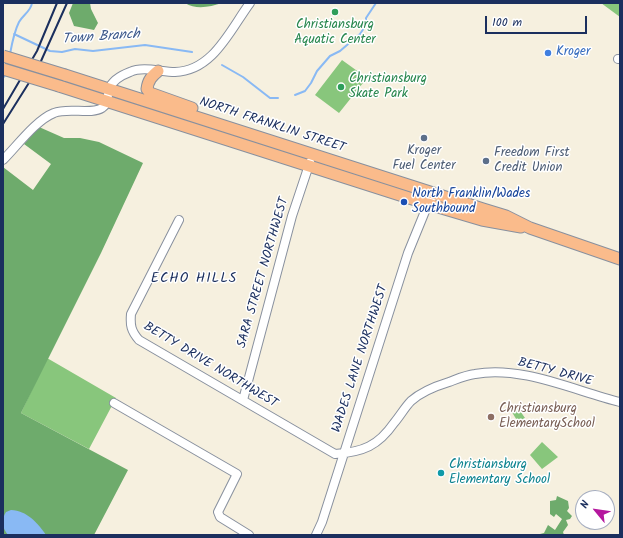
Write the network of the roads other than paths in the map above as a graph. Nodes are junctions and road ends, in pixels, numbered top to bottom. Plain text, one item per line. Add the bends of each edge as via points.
1 (250, 3) edge
2 (3, 56) edge
3 (3, 69) edge
4 (158, 71) junction
5 (109, 89) junction
6 (107, 102) junction
7 (218, 124) junction
8 (312, 154) junction
9 (3, 160) edge
10 (308, 166) junction
11 (435, 193) junction
12 (428, 204) junction
13 (179, 220) dead end
14 (530, 228) junction
15 (620, 259) edge
16 (243, 400) junction
17 (114, 402) dead end
18 (620, 402) edge
19 (343, 453) junction
20 (249, 535) edge
21 (316, 535) edge

1 - 4 street via 219,48 200,65 183,71
2 - 5 main road, NORTH FRANKLIN STREET, bridge
3 - 6 main road, NORTH FRANKLIN STREET, bridge
4 - 5 street via 131,71 112,83
4 - 7 main road via 147,84 150,93 192,108
5 - 6 street
5 - 7 main road, NORTH FRANKLIN STREET
6 - 9 street via 98,110 68,110 54,113 39,123
6 - 10 main road, NORTH FRANKLIN STREET
7 - 8 main road, NORTH FRANKLIN STREET
8 - 10 street, SARA STREET NORTHWEST
8 - 11 main road, NORTH FRANKLIN STREET
10 - 12 main road, NORTH FRANKLIN STREET
10 - 16 street, SARA STREET NORTHWEST via 266,305
11 - 12 street, WADES LANE NORTHWEST
11 - 14 main road, NORTH FRANKLIN STREET via 506,216
12 - 14 main road, NORTH FRANKLIN STREET via 482,220
12 - 19 street, WADES LANE NORTHWEST via 408,253
13 - 16 street, BETTY DRIVE NORTHWEST via 131,314 132,332 139,340
14 - 15 main road, NORTH FRANKLIN STREET
16 - 19 street, BETTY DRIVE NORTHWEST via 335,454
17 - 20 street via 237,474 218,512 220,517
18 - 19 street, BETTY DRIVE via 528,376 508,373 474,374 441,384 420,395 410,402 374,444 355,453
19 - 21 street, WADES LANE NORTHWEST

